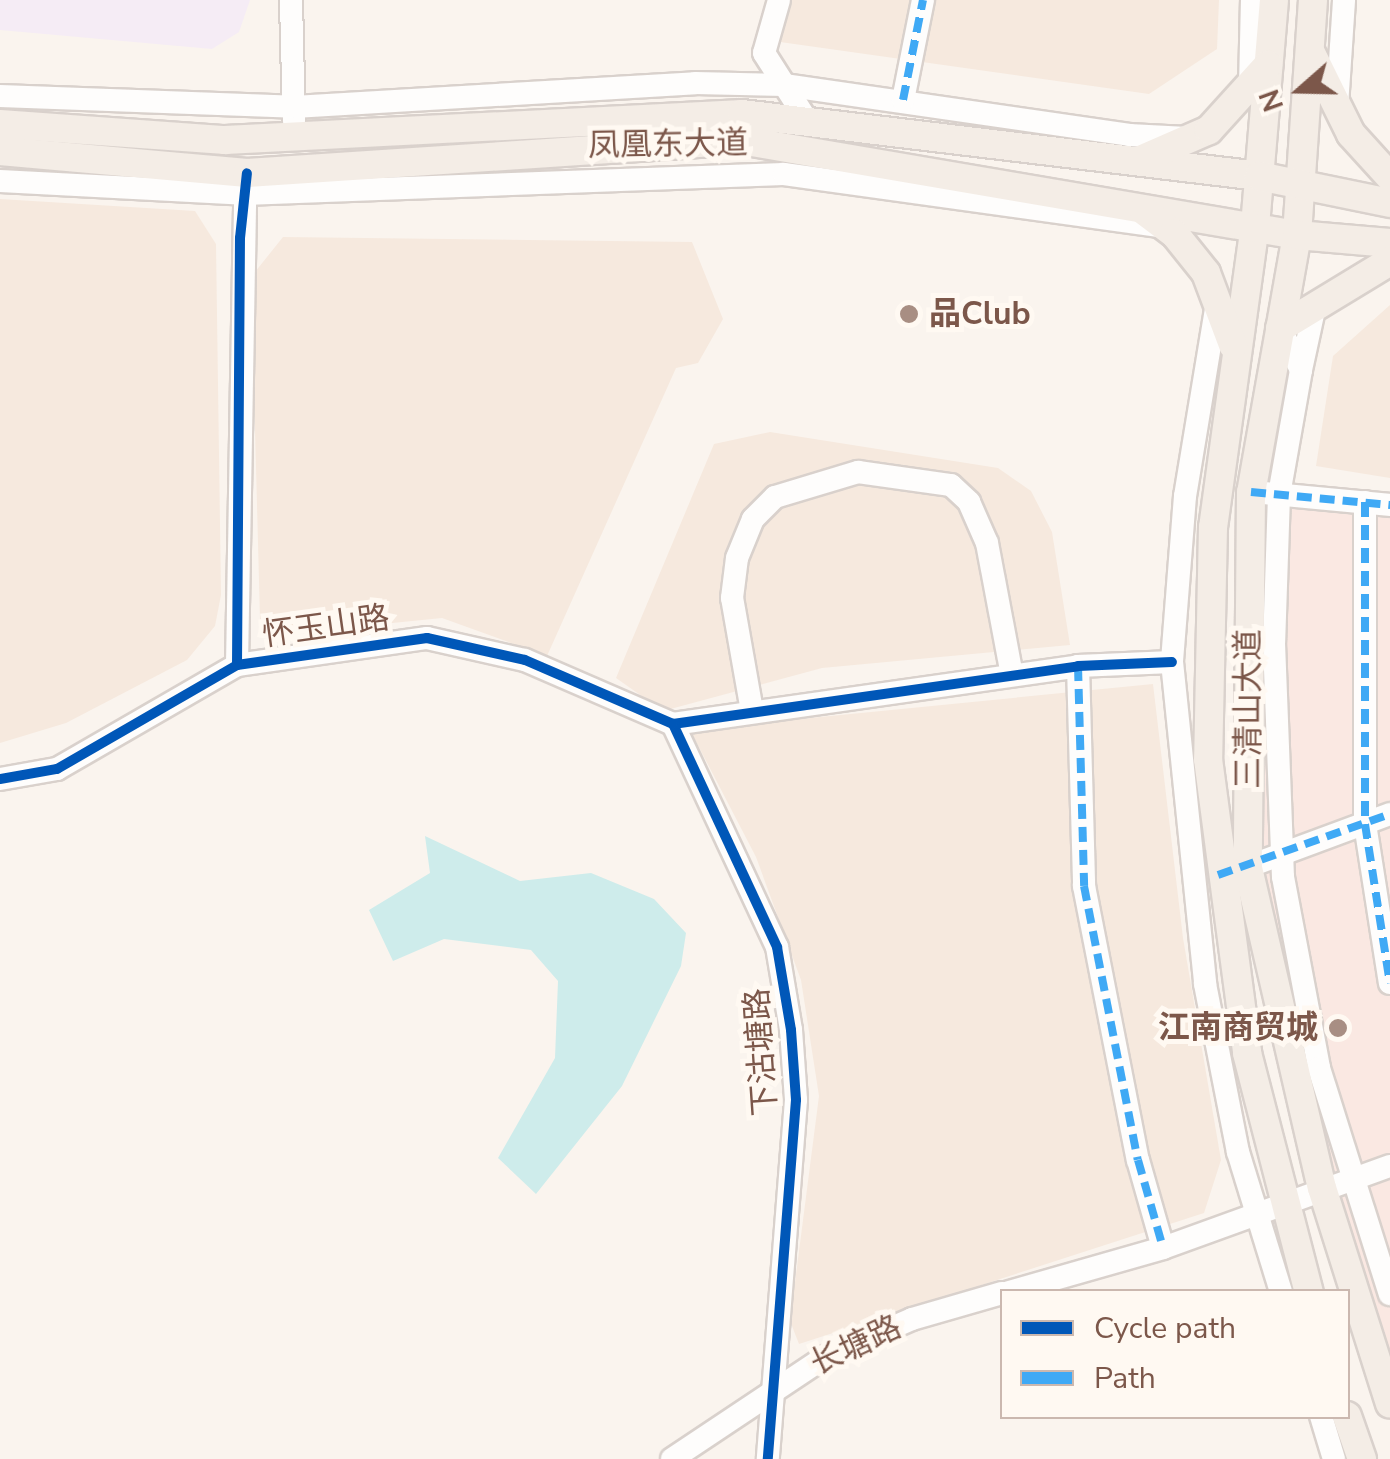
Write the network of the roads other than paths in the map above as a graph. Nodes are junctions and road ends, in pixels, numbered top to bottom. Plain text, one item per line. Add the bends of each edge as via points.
1 (290, 0) edge
2 (779, 0) edge
3 (924, 0) edge
4 (1252, 0) edge
5 (1274, 0) edge
6 (1313, 0) edge
7 (1344, 0) edge
8 (1310, 50) junction
9 (1268, 65) junction
10 (784, 85) junction
11 (1250, 87) junction
12 (0, 96) edge
13 (903, 100) junction
14 (1337, 106) junction
15 (294, 107) junction
16 (808, 122) junction
17 (0, 124) edge
18 (1191, 138) junction
19 (294, 139) junction
20 (0, 151) edge
21 (1139, 161) junction
22 (1259, 176) junction
23 (1390, 177) edge
24 (0, 181) edge
25 (245, 184) junction
26 (1303, 186) junction
27 (1390, 202) edge
28 (1138, 206) junction
29 (1255, 225) junction
30 (1166, 227) junction
31 (1298, 234) junction
32 (1390, 243) edge
33 (1390, 261) edge
34 (1217, 303) junction
35 (1315, 304) junction
36 (1280, 328) junction
37 (1234, 347) junction
38 (1301, 370) junction
39 (1250, 492) junction
40 (1279, 494) junction
41 (1365, 502) junction
42 (1390, 505) edge
43 (1172, 662) junction
44 (238, 665) junction
45 (1078, 666) junction
46 (1012, 676) junction
47 (752, 711) junction
48 (673, 724) junction
49 (0, 779) edge
50 (1390, 814) edge
51 (1365, 824) junction
52 (1284, 852) junction
53 (1248, 868) junction
54 (1218, 875) junction
55 (1390, 983) edge
56 (1390, 1166) edge
57 (1350, 1179) junction
58 (1322, 1188) junction
59 (1284, 1203) junction
60 (1257, 1213) junction
61 (1162, 1248) junction
62 (1017, 1289) edge
63 (1280, 1289) edge
64 (1308, 1289) edge
65 (1000, 1294) edge
66 (1390, 1294) edge
67 (768, 1392) junction
68 (1390, 1404) edge
69 (1322, 1419) edge
70 (1348, 1419) edge
71 (672, 1459) edge
72 (768, 1459) edge
73 (1334, 1459) edge
74 (1362, 1459) edge

1 - 15 street
2 - 10 street via 764,53
3 - 13 street
4 - 11 street
5 - 9 main road, 三清山大道
6 - 8 main road, 三清山大道
7 - 14 street
8 - 14 main road
8 - 26 main road, 三清山大道
9 - 11 main road
9 - 22 main road, 三清山大道
10 - 13 street
10 - 15 street via 695,82
10 - 16 street
11 - 18 main road via 1209,130
12 - 15 street
13 - 18 street via 1129,136
14 - 23 main road via 1351,134
15 - 19 street
16 - 19 main road, 凤凰东大道 via 742,114
16 - 21 main road, 凤凰东大道
17 - 19 main road, 凤凰东大道
18 - 21 main road
20 - 25 main road, 凤凰东大道
21 - 22 main road, 凤凰东大道
22 - 26 main road, 凤凰东大道
22 - 29 main road, 三清山大道
24 - 25 street
25 - 28 main road, 凤凰东大道 via 740,140
25 - 30 street via 784,174
25 - 44 street
26 - 27 main road, 凤凰东大道
26 - 31 main road, 三清山大道
28 - 29 main road, 凤凰东大道
28 - 30 main road
29 - 31 main road, 凤凰东大道
29 - 37 main road, 三清山大道
30 - 34 main road via 1206,273
31 - 32 main road, 凤凰东大道
31 - 36 main road, 三清山大道
33 - 35 main road
34 - 37 main road
34 - 43 street via 1185,496
35 - 36 main road
35 - 38 street
36 - 38 street
36 - 39 main road, 三清山大道
37 - 54 main road, 三清山大道 via 1206,661
38 - 40 street
39 - 40 street
39 - 53 main road, 三清山大道
40 - 41 street
40 - 52 street via 1274,643
41 - 42 street
41 - 51 street
43 - 45 street
43 - 60 street via 1206,984
44 - 48 street, 怀玉山路 via 427,638 526,660
44 - 49 street, 怀玉山路 via 56,769
45 - 46 street
45 - 61 street via 1084,886
46 - 47 street
46 - 47 street via 986,543 969,502 951,485 858,472 792,490 753,520 737,558 732,598
47 - 48 street
48 - 67 street, 下沽塘路 via 778,948 792,1030 796,1100
50 - 51 street
51 - 52 street
51 - 55 street
52 - 53 street
52 - 57 street via 1293,944
53 - 54 street
53 - 58 main road, 三清山大道
54 - 59 main road, 三清山大道 via 1248,1053
56 - 57 street, 长塘路
57 - 58 street, 长塘路
57 - 66 street
58 - 59 street, 长塘路
58 - 68 main road, 三清山大道
59 - 60 street, 长塘路
59 - 64 main road, 三清山大道
60 - 61 street, 长塘路
60 - 63 street
61 - 62 street, 长塘路
65 - 67 street, 长塘路 via 912,1319 824,1357
67 - 71 street, 长塘路
67 - 72 street, 下沽塘路
69 - 73 street
70 - 74 main road

